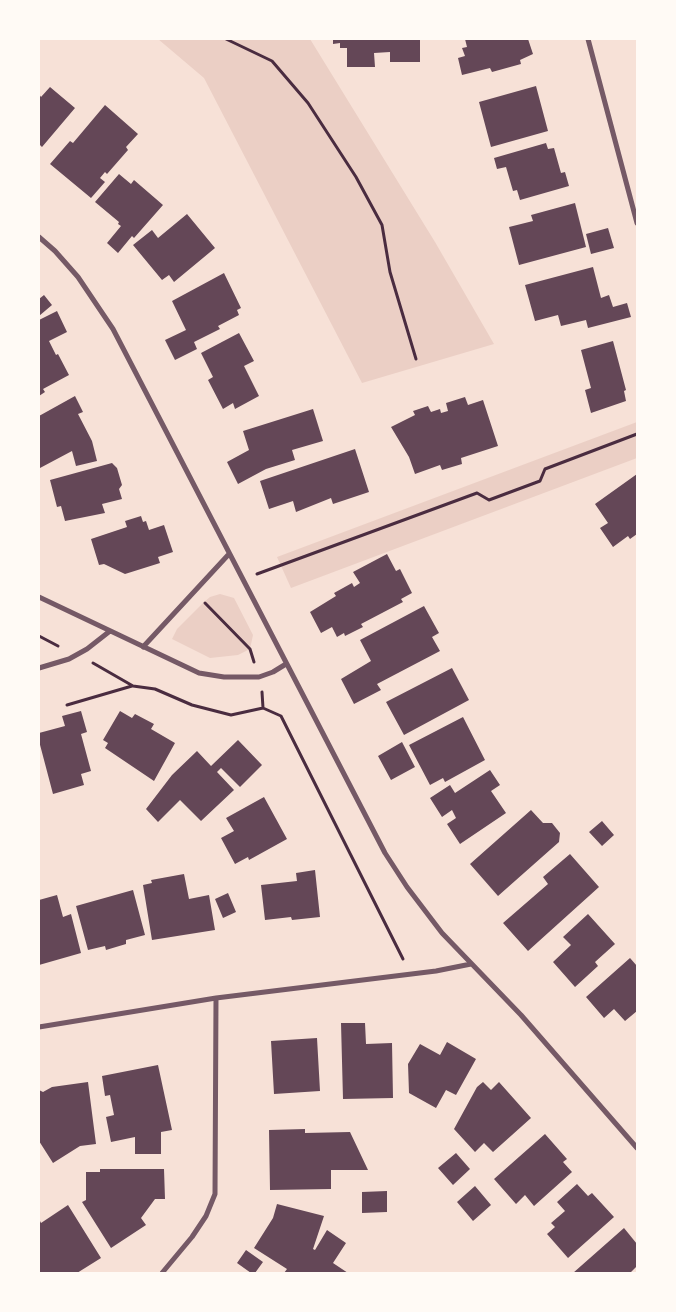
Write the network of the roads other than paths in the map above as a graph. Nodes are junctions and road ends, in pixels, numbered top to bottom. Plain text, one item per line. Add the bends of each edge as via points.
1 (588, 39) edge
2 (637, 223) edge
3 (39, 237) edge
4 (229, 554) junction
5 (39, 597) edge
6 (110, 631) junction
7 (143, 647) junction
8 (286, 664) junction
9 (39, 668) edge
10 (471, 964) junction
11 (216, 998) junction
12 (39, 1027) edge
13 (637, 1148) edge
14 (162, 1273) edge

1 - 2 street
3 - 4 street via 72,270 97,303
4 - 7 street
4 - 8 street
5 - 6 street
6 - 7 street
6 - 9 street via 68,659
7 - 8 street via 199,673 224,678 259,677
8 - 10 street via 385,853 423,909
10 - 11 street
10 - 13 street via 521,1015
11 - 12 street
11 - 14 street via 215,1194 197,1230

